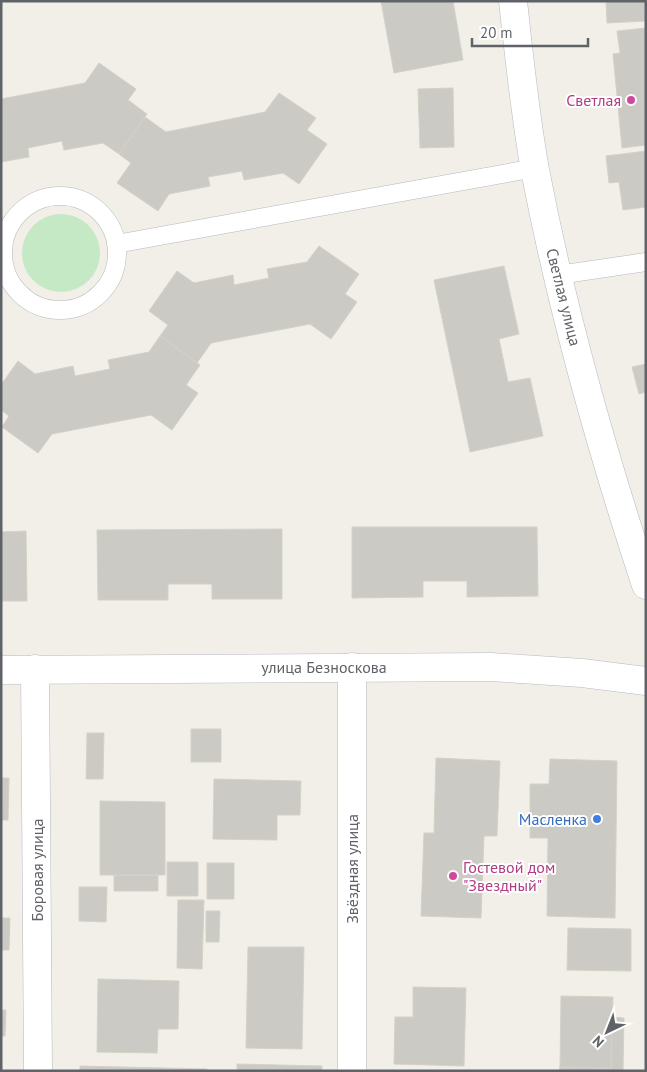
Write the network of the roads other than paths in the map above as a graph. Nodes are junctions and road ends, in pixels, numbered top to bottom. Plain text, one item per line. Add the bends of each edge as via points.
1 (513, 1) edge
2 (535, 168) junction
3 (116, 244) junction
4 (646, 262) edge
5 (558, 275) junction
6 (646, 585) edge
7 (352, 667) junction
8 (35, 669) junction
9 (1, 670) edge
10 (646, 681) edge
11 (38, 1071) edge
12 (352, 1071) edge

1 - 2 street, Светлая улица
2 - 3 lane
2 - 5 street, Светлая улица
3 - 3 lane via 116,264 104,290 90,302 72,309 54,310 28,300 14,287 6,270 4,242 11,224 31,205 48,198 67,197 93,207 106,220
4 - 5 lane
5 - 6 street, Светлая улица via 591,405
7 - 8 street, улица Безноскова
7 - 10 street, улица Безноскова via 491,667
7 - 12 street, Звёздная улица
8 - 9 street, улица Безноскова
8 - 11 street, Боровая улица

